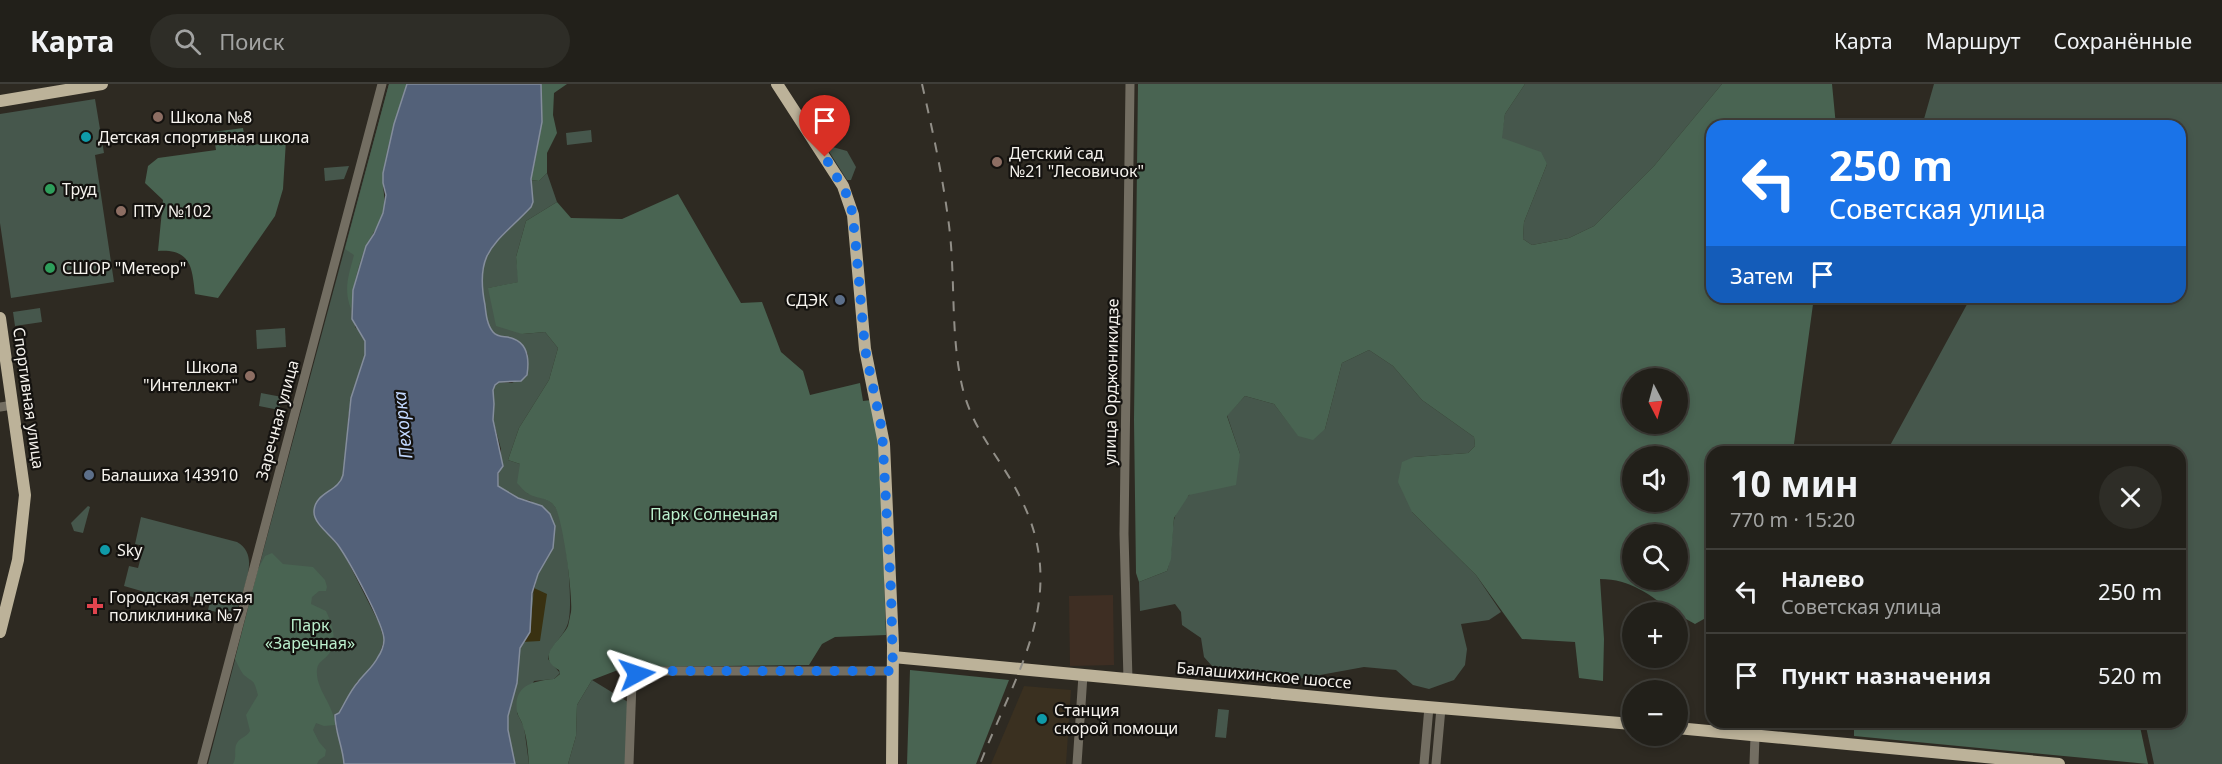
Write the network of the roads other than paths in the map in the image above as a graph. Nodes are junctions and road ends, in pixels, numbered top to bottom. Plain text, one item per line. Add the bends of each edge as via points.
1 (102, 84) edge
2 (382, 84) edge
3 (777, 84) edge
4 (1130, 84) edge
5 (0, 101) edge
6 (0, 318) edge
7 (13, 405) junction
8 (0, 407) edge
9 (0, 632) edge
10 (893, 657) junction
11 (893, 671) junction
12 (1083, 675) junction
13 (1128, 680) junction
14 (1435, 708) junction
15 (1622, 723) edge
16 (1688, 729) edge
17 (1755, 736) junction
18 (202, 764) edge
19 (629, 764) edge
20 (892, 764) edge
21 (1077, 764) edge
22 (1424, 764) edge
23 (1436, 764) edge
24 (1754, 764) edge
25 (2059, 764) edge

1 - 5 main road
2 - 18 street, Заречная улица
3 - 10 main road via 843,186 853,215 865,349 884,444
4 - 13 street, улица Орджоникидзе via 1124,534
6 - 7 main road, Спортивная улица
7 - 8 street
7 - 9 main road, Спортивная улица via 24,483 22,537
10 - 11 main road
10 - 12 main road, Балашихинское шоссе
11 - 19 street via 637,674 632,682
11 - 20 main road
12 - 13 main road, Балашихинское шоссе
12 - 21 street
13 - 14 main road, Балашихинское шоссе
14 - 15 main road, Балашихинское шоссе
14 - 22 street
14 - 23 street
16 - 17 main road
17 - 24 street
17 - 25 main road

